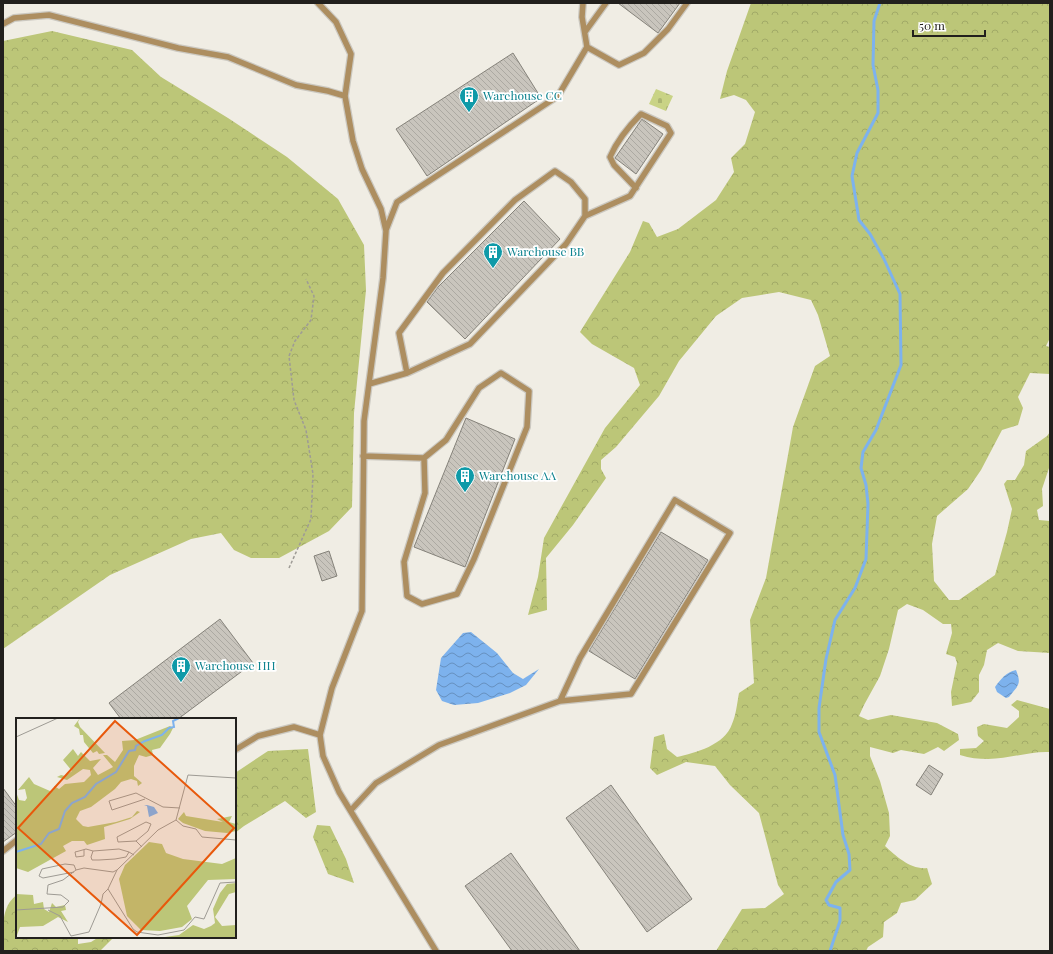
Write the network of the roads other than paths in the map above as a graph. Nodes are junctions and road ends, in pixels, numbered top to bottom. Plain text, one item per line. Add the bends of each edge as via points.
1 (318, 3) edge
2 (583, 3) edge
3 (606, 3) edge
4 (687, 3) edge
5 (3, 24) edge
6 (585, 32) junction
7 (587, 47) junction
8 (345, 96) junction
9 (636, 188) junction
10 (585, 216) junction
11 (386, 231) junction
12 (407, 373) junction
13 (369, 384) junction
14 (363, 456) junction
15 (424, 458) junction
16 (560, 701) junction
17 (320, 736) junction
18 (236, 749) edge
19 (351, 810) junction
20 (16, 841) edge
21 (3, 851) edge
22 (436, 951) edge

1 - 8 lane via 336,22 351,54
2 - 6 lane
3 - 6 lane
4 - 7 lane via 668,29 644,53 619,65
5 - 8 lane via 14,18 49,15 178,48 228,57 296,85
6 - 7 lane
7 - 11 lane via 558,96 397,202
8 - 11 lane via 353,142 362,170 381,209
9 - 9 lane via 671,133 668,126 642,114 631,124 610,157 614,165
9 - 10 lane via 630,196
10 - 12 lane via 566,244 470,344
10 - 12 lane via 585,199 571,182 555,171 515,200 443,273 399,333
11 - 13 lane via 383,278
12 - 13 lane
13 - 14 lane
14 - 15 lane
14 - 17 lane via 362,611 332,688
15 - 15 lane via 446,440 479,388 501,373 529,391 527,426 457,594 422,604 407,596 404,562 425,493
16 - 16 lane via 631,694 730,533 675,500 580,658
16 - 19 lane via 439,745 376,783
17 - 18 lane via 294,728 258,736
17 - 19 lane via 323,756 339,792
19 - 22 lane
20 - 21 lane

